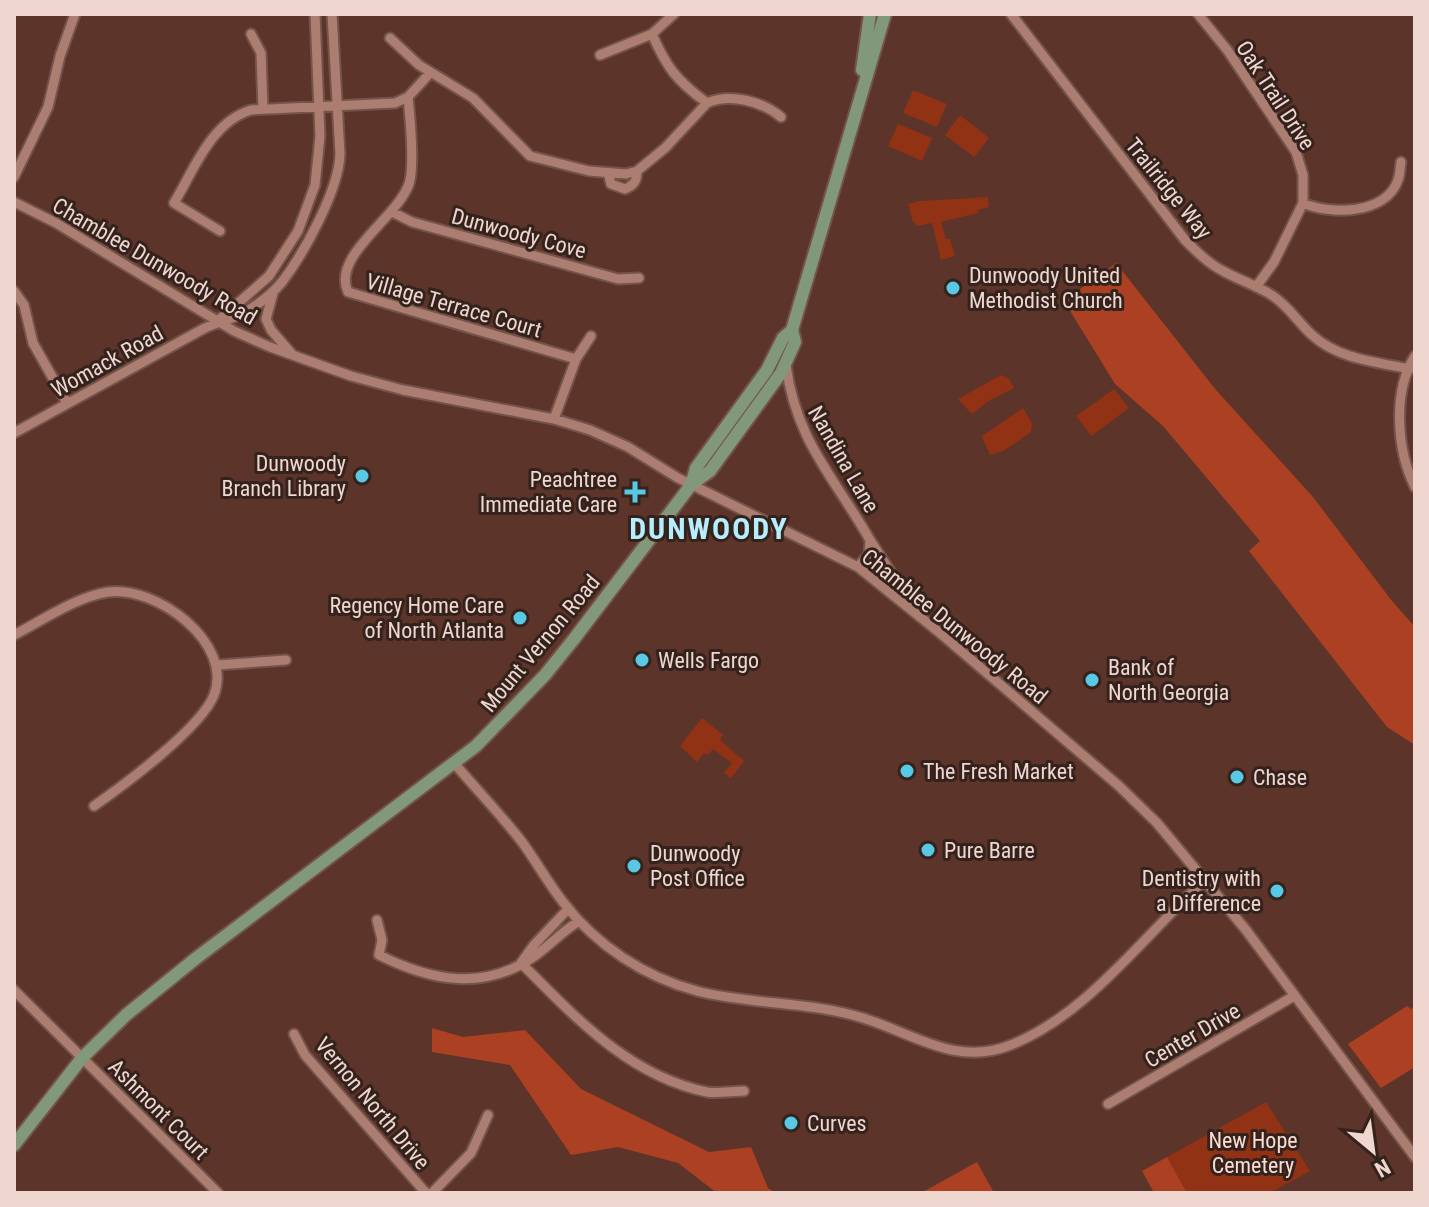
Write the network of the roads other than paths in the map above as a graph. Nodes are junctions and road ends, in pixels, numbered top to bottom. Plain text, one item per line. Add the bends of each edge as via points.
1 (75, 14) edge
2 (315, 14) edge
3 (332, 14) edge
4 (674, 14) edge
5 (870, 14) edge
6 (885, 14) edge
7 (1011, 14) edge
8 (1198, 14) edge
9 (251, 34) dead end
10 (652, 34) junction
11 (390, 38) dead end
12 (600, 55) dead end
13 (430, 73) junction
14 (863, 83) junction
15 (408, 97) junction
16 (707, 103) junction
17 (337, 104) junction
18 (318, 106) junction
19 (263, 109) junction
20 (781, 117) dead end
21 (1401, 162) dead end
22 (14, 177) edge
23 (14, 202) edge
24 (1303, 203) junction
25 (392, 212) junction
26 (220, 231) dead end
27 (639, 278) dead end
28 (1256, 287) junction
29 (274, 290) junction
30 (14, 291) edge
31 (218, 321) junction
32 (792, 330) junction
33 (591, 336) dead end
34 (292, 355) junction
35 (1415, 356) edge
36 (576, 359) junction
37 (786, 365) junction
38 (1410, 369) junction
39 (766, 394) junction
40 (790, 394) junction
41 (67, 403) junction
42 (554, 419) junction
43 (14, 433) edge
44 (691, 485) junction
45 (1415, 487) edge
46 (870, 540) junction
47 (858, 567) junction
48 (919, 614) junction
49 (14, 635) edge
50 (286, 660) dead end
51 (217, 665) junction
52 (455, 764) junction
53 (94, 806) dead end
54 (1205, 880) junction
55 (568, 909) junction
56 (377, 920) dead end
57 (579, 921) junction
58 (521, 963) junction
59 (14, 990) edge
60 (1294, 996) junction
61 (294, 1034) dead end
62 (78, 1054) junction
63 (744, 1091) dead end
64 (1108, 1104) dead end
65 (488, 1115) dead end
66 (14, 1145) edge
67 (1415, 1157) edge
68 (218, 1193) edge
69 (426, 1193) edge
70 (432, 1193) edge

1 - 22 street via 48,107
2 - 18 street
3 - 17 street
4 - 10 street
5 - 14 main road
6 - 14 main road, Mount Vernon Road
7 - 28 street, Trailridge Way via 1185,240 1220,270
8 - 24 street, Oak Trail Drive via 1296,152
9 - 19 street via 261,53
10 - 12 street
10 - 16 street via 676,79
11 - 13 street
13 - 15 street
13 - 16 street via 473,98 530,156 589,171 637,171
14 - 32 main road, Mount Vernon Road
15 - 17 street via 395,103
15 - 25 street, Village Terrace Court via 410,181
16 - 20 street via 756,102
17 - 18 street
17 - 29 street via 339,173 310,234
18 - 19 street
18 - 31 street via 315,185 298,231 269,276
19 - 26 street via 242,112 225,123 174,203
21 - 24 street via 1398,183 1371,204 1338,211
23 - 31 street, Chamblee Dunwoody Road
24 - 28 street
25 - 27 street, Dunwoody Cove via 618,279
25 - 36 street, Village Terrace Court via 345,271 348,292
28 - 38 street, Trailridge Way via 1283,304 1322,343 1345,355
29 - 31 street via 240,315
29 - 34 street via 266,319
30 - 41 street via 24,305 33,343
31 - 34 street, Chamblee Dunwoody Road
31 - 41 street, Womack Road
32 - 37 main road via 795,342
32 - 44 main road, Mount Vernon Road via 696,468
33 - 36 street
34 - 42 street, Chamblee Dunwoody Road via 403,390
35 - 38 street
36 - 42 street
37 - 39 main road
37 - 40 street, Nandina Lane
38 - 45 street via 1402,394 1400,443
39 - 40 street, Nandina Lane
39 - 44 main road via 710,471
40 - 46 street, Nandina Lane via 805,436
41 - 43 street, Womack Road
42 - 44 street, Chamblee Dunwoody Road via 616,441
44 - 47 street, Chamblee Dunwoody Road
44 - 52 main road, Mount Vernon Road via 545,675
46 - 47 street, Nandina Lane via 869,554
46 - 48 street, Nandina Lane
47 - 48 street, Chamblee Dunwoody Road
48 - 54 street, Chamblee Dunwoody Road via 1119,786
49 - 51 street via 81,601 121,592 159,603 181,618
50 - 51 street
51 - 53 street via 213,698 199,716 165,751
52 - 55 street via 520,840
52 - 62 main road, Mount Vernon Road
54 - 57 street via 1087,994 1023,1040 990,1051 951,1051 852,1015 679,985 633,964
54 - 60 street, Chamblee Dunwoody Road
55 - 57 street
55 - 58 street
56 - 58 street via 379,955 401,966 469,981
57 - 58 street
58 - 63 street via 623,1057 709,1092
59 - 62 street, Ashmont Court
60 - 64 street, Center Drive
60 - 67 street, Chamblee Dunwoody Road
61 - 69 street, Vernon North Drive via 305,1055
62 - 66 main road, Mount Vernon Road
62 - 68 street, Ashmont Court
65 - 70 street via 471,1153

